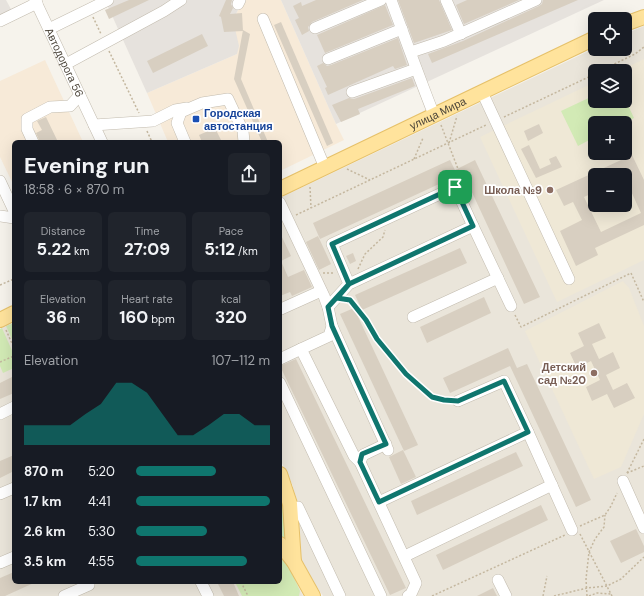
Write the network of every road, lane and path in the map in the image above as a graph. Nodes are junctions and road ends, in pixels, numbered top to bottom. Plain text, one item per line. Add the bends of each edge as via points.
1 (108, 0) edge
2 (181, 0) edge
3 (381, 0) edge
4 (390, 0) edge
5 (536, 0) edge
6 (450, 1) edge
7 (36, 2) edge
8 (89, 10) junction
9 (644, 17) edge
10 (263, 19) dead end
11 (3, 20) edge
12 (632, 21) edge
13 (0, 28) edge
14 (315, 28) dead end
15 (49, 29) junction
16 (402, 29) junction
17 (461, 34) junction
18 (588, 41) edge
19 (105, 42) junction
20 (644, 47) edge
21 (411, 52) junction
22 (328, 59) dead end
23 (66, 64) junction
24 (614, 64) edge
25 (416, 69) junction
26 (588, 77) edge
27 (352, 92) dead end
28 (482, 92) junction
29 (80, 95) junction
30 (191, 108) junction
31 (457, 116) dead end
32 (437, 120) junction
33 (496, 121) junction
34 (143, 122) junction
35 (94, 125) junction
36 (423, 138) dead end
37 (32, 140) edge
38 (101, 140) edge
39 (151, 140) edge
40 (184, 140) edge
41 (244, 140) edge
42 (449, 143) junction
43 (414, 159) junction
44 (325, 168) junction
45 (347, 169) dead end
46 (370, 180) junction
47 (0, 181) edge
48 (310, 186) dead end
49 (455, 187) junction
50 (282, 188) edge
51 (12, 207) edge
52 (282, 207) edge
53 (310, 208) junction
54 (0, 216) edge
55 (390, 217) junction
56 (12, 218) edge
57 (288, 219) junction
58 (473, 226) junction
59 (313, 273) junction
60 (345, 274) junction
61 (498, 278) junction
62 (569, 279) dead end
63 (12, 280) edge
64 (349, 284) junction
65 (0, 285) edge
66 (321, 291) junction
67 (337, 298) junction
68 (644, 302) edge
69 (511, 306) joint
70 (328, 307) junction
71 (282, 309) edge
72 (12, 314) edge
73 (413, 317) dead end
74 (1, 320) edge
75 (332, 326) junction
76 (12, 344) edge
77 (302, 349) junction
78 (12, 357) edge
79 (282, 358) edge
80 (0, 362) edge
81 (282, 387) edge
82 (458, 401) joint
83 (12, 409) edge
84 (0, 414) edge
85 (528, 432) junction
86 (644, 439) edge
87 (360, 462) junction
88 (644, 466) edge
89 (282, 480) edge
90 (623, 481) joint
91 (552, 485) junction
92 (12, 489) edge
93 (0, 494) edge
94 (379, 502) junction
95 (298, 507) dead end
96 (605, 515) junction
97 (644, 528) edge
98 (575, 529) junction
99 (282, 547) edge
100 (589, 552) junction
101 (405, 556) junction
102 (644, 557) edge
103 (12, 558) edge
104 (294, 562) junction
105 (0, 563) edge
106 (547, 576) dead end
107 (498, 580) dead end
108 (202, 584) edge
109 (242, 584) edge
110 (89, 585) dead end
111 (607, 586) junction
112 (587, 588) junction
113 (612, 595) edge
114 (64, 596) edge
115 (208, 596) edge
116 (248, 596) edge
117 (313, 596) edge
118 (340, 596) edge
119 (381, 596) edge
120 (408, 596) edge
121 (432, 596) edge
122 (506, 596) edge
123 (543, 596) edge
124 (554, 596) edge
125 (588, 596) edge

1 - 8 street
2 - 19 street
3 - 14 street
4 - 16 street
5 - 17 street
6 - 17 street
7 - 11 street
7 - 15 street, Автодорога 56
8 - 15 street
8 - 19 path
9 - 12 main road
10 - 44 street
11 - 13 street
15 - 23 street, Автодорога 56
16 - 21 street
16 - 22 street
17 - 21 street
18 - 28 main road, улица Мира
19 - 23 street
19 - 34 path
20 - 24 path
21 - 25 street
23 - 29 street, Автодорога 56
25 - 27 street
25 - 32 street
26 - 33 path
28 - 32 main road, улица Мира
28 - 33 street
29 - 35 street, Автодорога 56
29 - 37 street via 70,106 50,107 27,119 27,129
30 - 34 street via 175,110 153,121
30 - 40 street via 181,112 177,123
30 - 41 street via 202,103 228,99 243,131
31 - 42 path
32 - 42 path
32 - 44 main road, улица Мира
33 - 42 path
33 - 62 street
34 - 35 street
34 - 39 path
35 - 38 street
36 - 43 path
42 - 43 path
42 - 49 path via 460,174
43 - 46 path
44 - 50 main road, улица Мира
45 - 46 path
46 - 53 path
47 - 51 street
48 - 53 path
49 - 55 street
49 - 58 street
52 - 57 street
53 - 57 path
54 - 56 street
55 - 60 street via 332,244
55 - 64 path via 382,237 366,254
57 - 59 street
58 - 61 street
58 - 64 street
59 - 60 path
59 - 66 street
60 - 64 street
61 - 69 street
61 - 73 street
63 - 65 path
64 - 67 street
66 - 70 street
66 - 71 street
67 - 70 street
67 - 82 path via 350,300 377,339 421,388 432,397
68 - 69 path via 631,273 521,327
70 - 75 street
72 - 74 main road
74 - 76 path
75 - 77 street via 329,336
75 - 87 street via 387,447 362,454
77 - 79 street
77 - 87 street via 354,456
78 - 80 path
81 - 119 street
82 - 85 street via 504,381
83 - 84 street
85 - 91 street
85 - 94 street
86 - 88 path via 626,474
87 - 94 street
89 - 104 main road via 290,504
90 - 96 path
90 - 97 street
91 - 98 street
91 - 101 street
92 - 93 street
94 - 101 street
95 - 118 street
96 - 98 path
96 - 100 path via 604,527
98 - 100 path
98 - 121 path
99 - 104 main road
100 - 111 path
100 - 112 path
101 - 120 street via 416,583
102 - 111 path via 621,579
103 - 105 street
104 - 117 main road
106 - 123 path
107 - 122 street
108 - 115 street
109 - 116 path
110 - 114 street
111 - 112 path
111 - 113 path
112 - 124 path
112 - 125 path
113 - 125 path via 597,592

